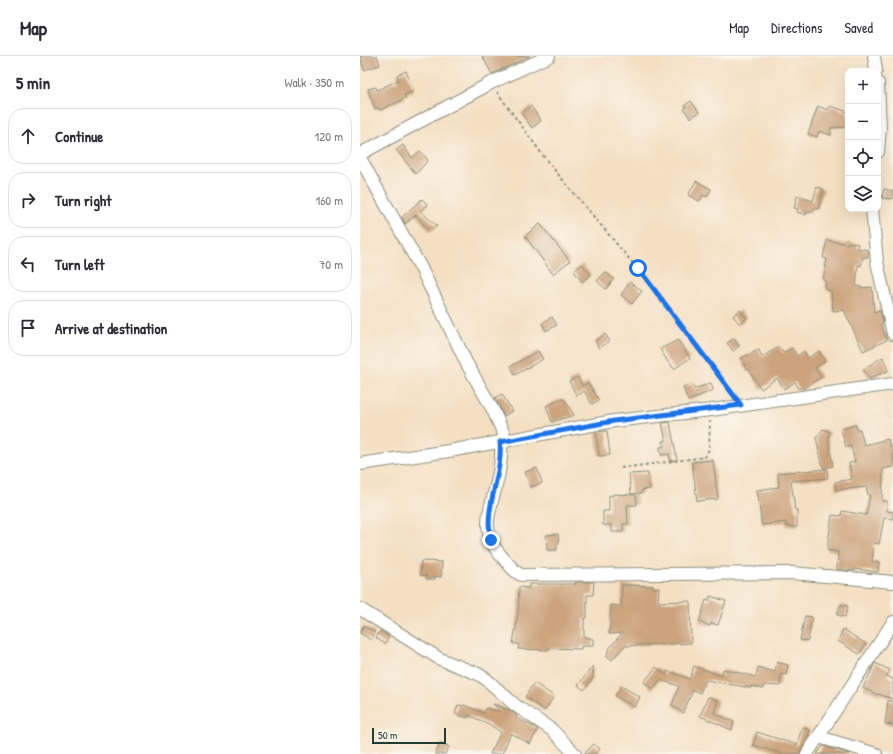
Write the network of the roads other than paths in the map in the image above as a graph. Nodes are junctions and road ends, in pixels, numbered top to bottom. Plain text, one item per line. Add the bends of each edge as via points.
1 (549, 56) edge
2 (874, 56) edge
3 (876, 68) edge
4 (879, 104) edge
5 (879, 140) edge
6 (360, 154) edge
7 (360, 158) edge
8 (872, 212) edge
9 (893, 334) edge
10 (893, 384) edge
11 (504, 441) junction
12 (360, 464) edge
13 (893, 582) edge
14 (360, 609) edge
15 (893, 622) edge
16 (819, 737) junction
17 (575, 754) edge
18 (807, 754) edge
19 (876, 754) edge

1 - 6 street via 491,83
2 - 3 street
4 - 5 street
7 - 11 street via 421,268 467,364 492,408
8 - 9 street via 877,262
10 - 11 street via 614,421
11 - 12 street
11 - 13 street via 498,481 489,510 488,530 496,549 521,575 792,573
14 - 17 street via 440,659 486,679 515,705 552,730
15 - 16 street
16 - 18 street
16 - 19 street

